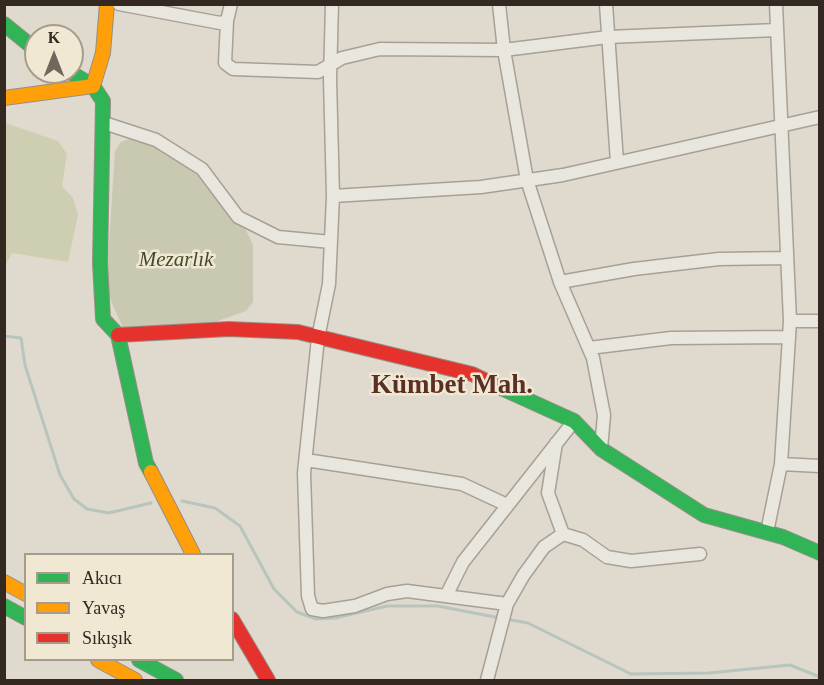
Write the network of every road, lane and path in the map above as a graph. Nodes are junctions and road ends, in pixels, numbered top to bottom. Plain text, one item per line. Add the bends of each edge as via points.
1 (107, 4) edge
2 (119, 4) edge
3 (231, 4) edge
4 (332, 4) edge
5 (499, 4) edge
6 (606, 4) edge
7 (776, 4) edge
8 (227, 21) junction
9 (4, 24) edge
10 (777, 30) junction
11 (608, 38) junction
12 (24, 40) edge
13 (504, 50) junction
14 (330, 65) junction
15 (84, 81) edge
16 (93, 86) junction
17 (4, 98) edge
18 (819, 117) edge
19 (104, 123) junction
20 (780, 125) junction
21 (617, 162) junction
22 (527, 180) junction
23 (333, 196) junction
24 (331, 242) junction
25 (786, 258) junction
26 (560, 282) junction
27 (790, 321) junction
28 (819, 321) edge
29 (118, 335) junction
30 (789, 337) junction
31 (318, 338) junction
32 (589, 348) junction
33 (574, 421) junction
34 (556, 443) junction
35 (601, 449) junction
36 (306, 460) junction
37 (781, 464) junction
38 (819, 466) edge
39 (507, 505) junction
40 (767, 532) junction
41 (563, 534) junction
42 (193, 553) edge
43 (819, 553) edge
44 (700, 554) dead end
45 (4, 582) edge
46 (24, 593) edge
47 (446, 596) junction
48 (4, 606) edge
49 (506, 608) junction
50 (24, 617) edge
51 (234, 622) edge
52 (100, 661) edge
53 (141, 661) edge
54 (135, 681) edge
55 (176, 681) edge
56 (268, 681) edge
57 (488, 681) edge

1 - 16 main road via 103,53
2 - 8 street via 220,23
3 - 8 street
4 - 14 street
5 - 13 street
6 - 11 street
7 - 10 street
8 - 14 street via 225,63 233,69 318,72
9 - 12 main road
10 - 11 street
10 - 20 street
11 - 13 street
11 - 21 street
13 - 14 street via 380,49 342,58
13 - 22 street
14 - 23 street
15 - 16 main road
16 - 17 main road
16 - 19 main road via 103,101
18 - 20 street
19 - 24 street via 156,140 202,170 238,217 278,237
19 - 29 main road via 100,262 103,319
20 - 21 street
20 - 25 street
21 - 22 street
22 - 23 street via 404,194
22 - 26 street
23 - 24 street
24 - 31 street via 329,284
25 - 26 street via 719,259
25 - 27 street
26 - 32 street
27 - 28 street
27 - 30 street
29 - 31 main road via 229,329 298,332
29 - 42 main road via 146,463
30 - 32 street via 671,338
30 - 37 street
31 - 33 main road via 472,374
31 - 36 street
32 - 35 street via 604,415
33 - 34 street
33 - 35 main road
34 - 39 street
34 - 41 street via 548,492
35 - 40 main road via 704,515
36 - 39 street via 462,484
36 - 47 street via 308,596 312,609 355,606 407,591
37 - 38 street
37 - 40 street
39 - 47 street via 463,562
40 - 43 main road
41 - 44 street via 583,540 607,556 631,561
41 - 49 street via 544,547
45 - 46 main road
47 - 49 street
48 - 50 main road
49 - 57 street
51 - 56 main road
52 - 54 main road
53 - 55 main road

